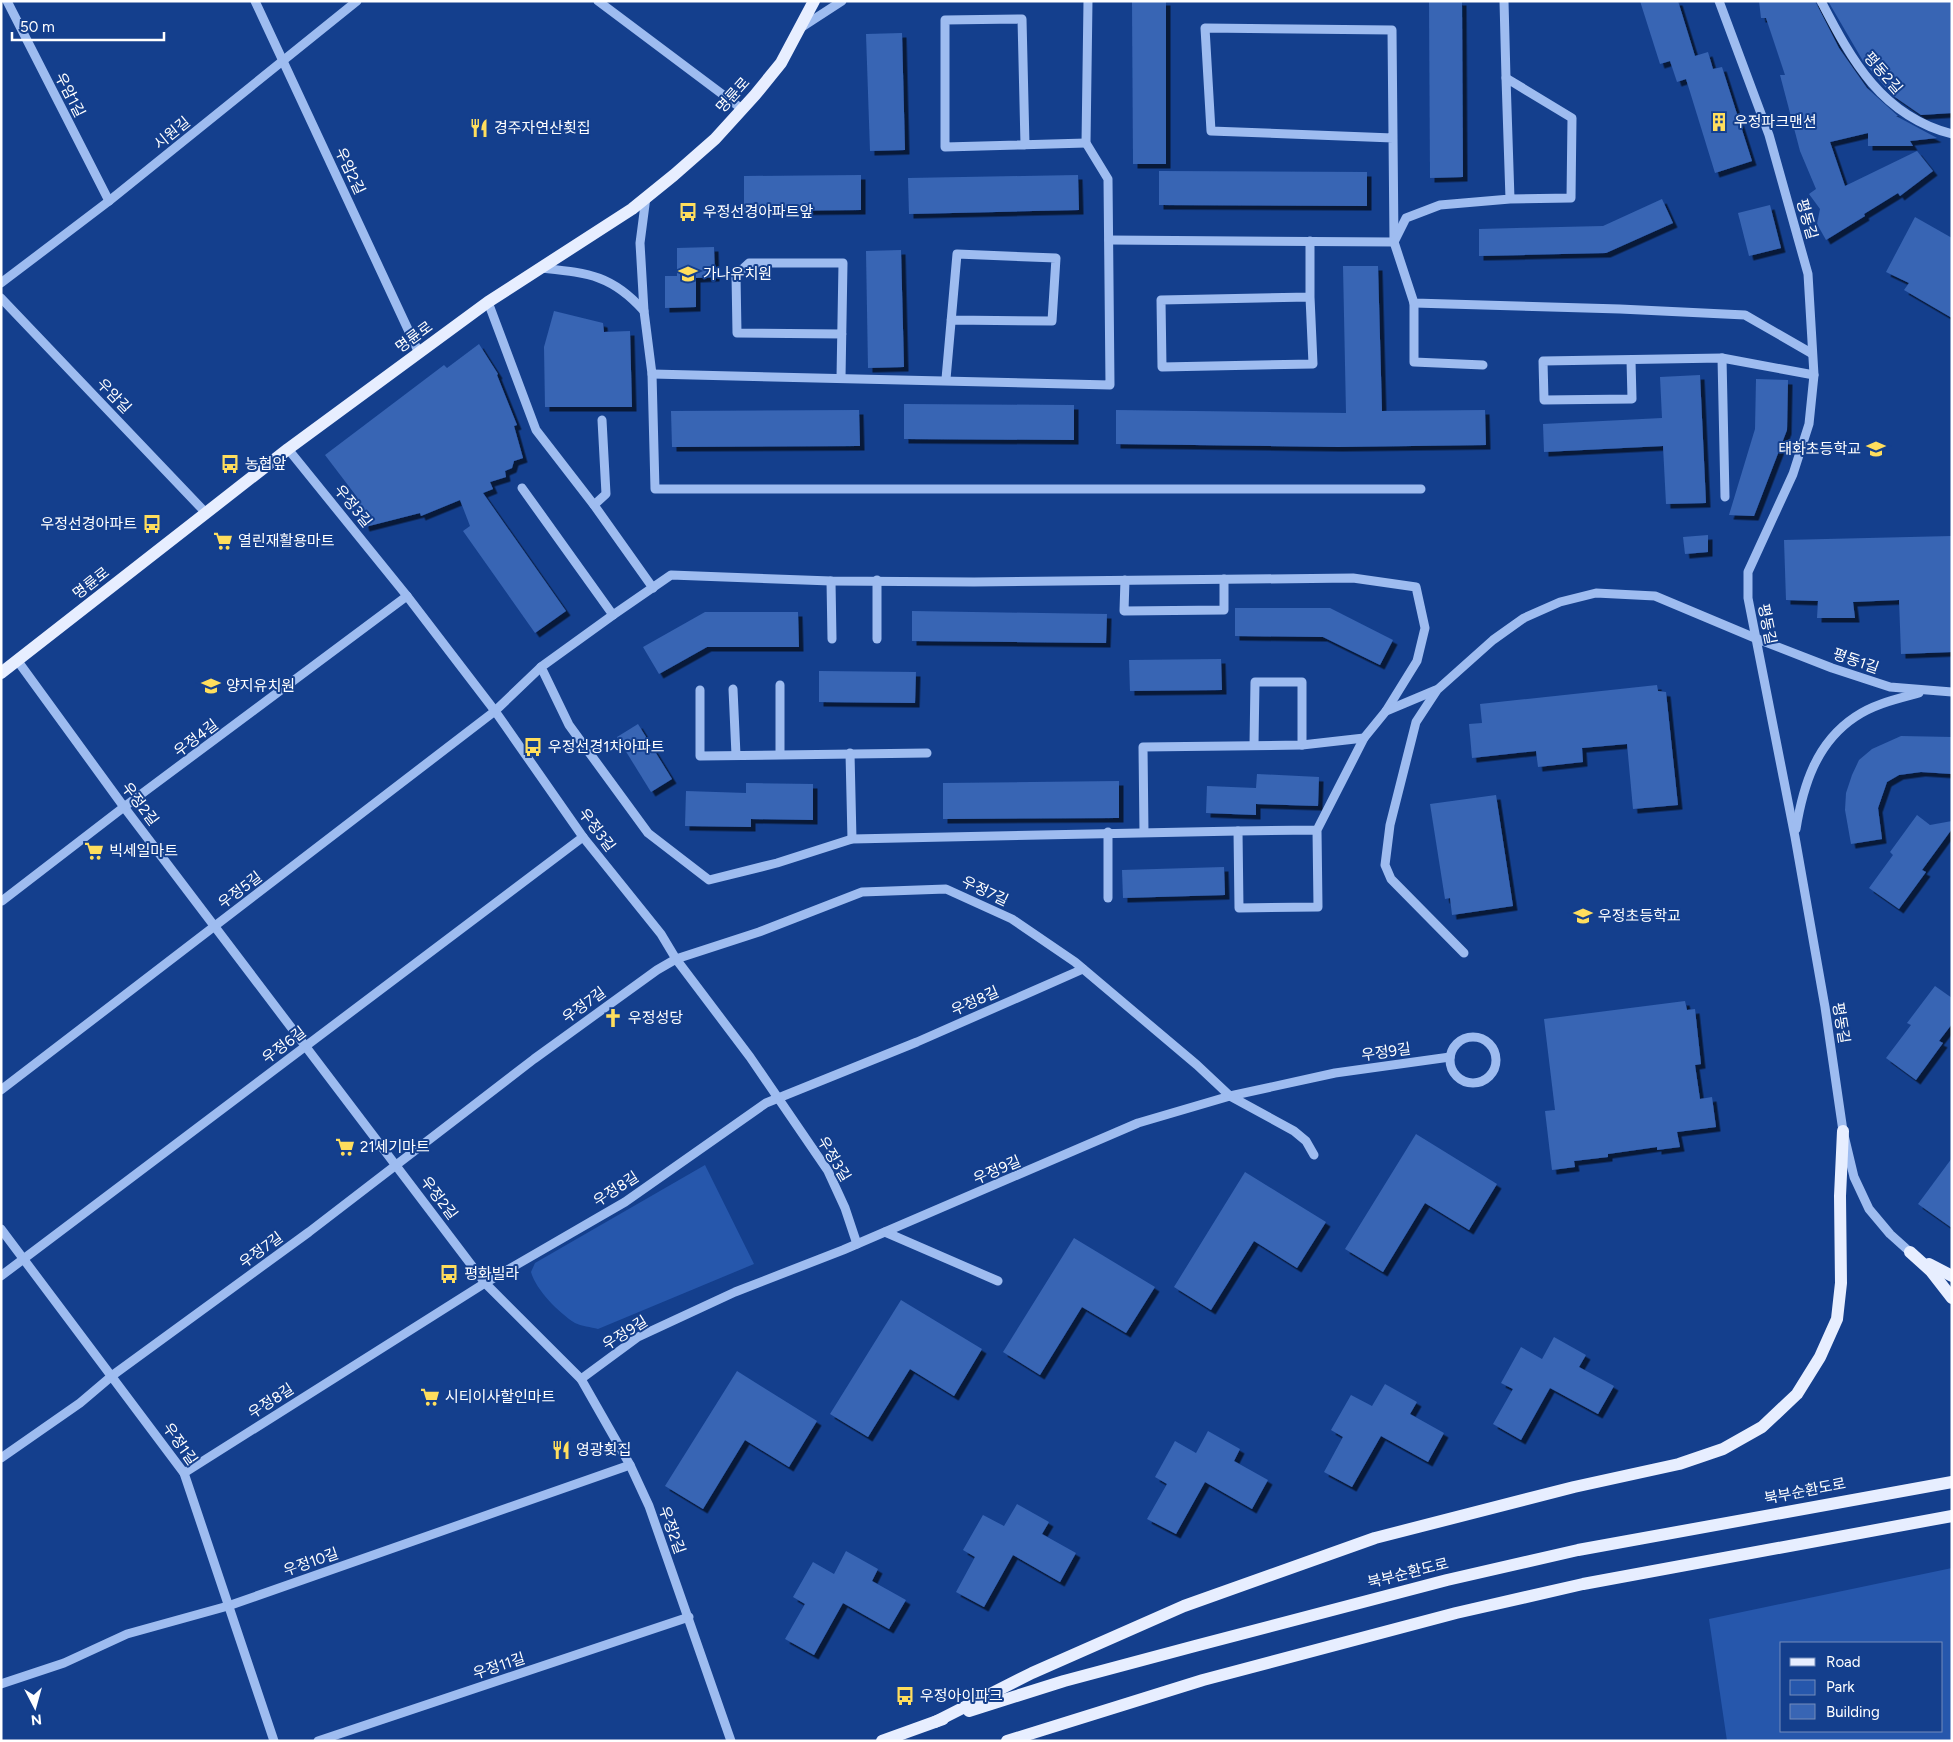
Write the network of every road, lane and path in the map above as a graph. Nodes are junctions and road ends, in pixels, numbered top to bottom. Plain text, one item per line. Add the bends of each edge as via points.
1 (7, 1) edge
2 (255, 1) edge
3 (357, 1) edge
4 (598, 1) edge
5 (814, 1) edge
6 (842, 1) edge
7 (1088, 1) edge
8 (1504, 1) edge
9 (1719, 1) edge
10 (1821, 1) edge
11 (802, 27) junction
12 (284, 60) junction
13 (1506, 78) junction
14 (742, 109) junction
15 (1952, 134) edge
16 (1393, 138) junction
17 (1086, 143) junction
18 (1025, 145) junction
19 (646, 197) junction
20 (1510, 200) junction
21 (109, 201) junction
22 (1109, 240) junction
23 (1310, 241) junction
24 (1394, 242) junction
25 (540, 268) junction
26 (1, 283) edge
27 (1310, 297) junction
28 (1, 298) edge
29 (488, 302) junction
30 (1414, 303) junction
31 (644, 311) junction
32 (952, 320) junction
33 (842, 334) junction
34 (419, 353) junction
35 (1812, 353) junction
36 (1722, 358) junction
37 (1631, 360) junction
38 (1483, 365) dead end
39 (652, 374) junction
40 (1814, 375) junction
41 (841, 378) junction
42 (946, 379) junction
43 (602, 420) dead end
44 (288, 449) junction
45 (522, 488) dead end
46 (1420, 489) dead end
47 (1726, 497) dead end
48 (594, 505) junction
49 (206, 512) junction
50 (1224, 579) junction
51 (831, 580) junction
52 (876, 580) junction
53 (1125, 580) junction
54 (653, 588) junction
55 (406, 596) junction
56 (614, 615) junction
57 (1755, 638) junction
58 (832, 639) dead end
59 (877, 639) dead end
60 (17, 660) junction
61 (541, 667) junction
62 (1, 673) edge
63 (780, 685) dead end
64 (733, 689) dead end
65 (700, 690) dead end
66 (1437, 690) junction
67 (1924, 691) junction
68 (1952, 692) edge
69 (495, 711) junction
70 (1386, 711) junction
71 (1364, 738) junction
72 (1302, 744) junction
73 (1254, 745) junction
74 (850, 753) junction
75 (927, 753) dead end
76 (780, 754) junction
77 (736, 755) junction
78 (124, 807) junction
79 (1317, 830) junction
80 (1238, 831) junction
81 (1108, 832) junction
82 (1144, 832) junction
83 (583, 836) junction
84 (1795, 837) junction
85 (852, 839) junction
86 (1108, 898) dead end
87 (2, 901) edge
88 (215, 926) junction
89 (1464, 953) dead end
90 (676, 959) junction
91 (1083, 969) junction
92 (305, 1046) junction
93 (1450, 1057) junction
94 (1, 1090) edge
95 (1230, 1096) junction
96 (777, 1099) junction
97 (1843, 1131) junction
98 (1314, 1155) dead end
99 (398, 1166) junction
100 (1, 1229) edge
101 (885, 1232) junction
102 (857, 1244) junction
103 (1910, 1252) junction
104 (24, 1259) junction
105 (1, 1276) edge
106 (1952, 1276) edge
107 (998, 1281) dead end
108 (485, 1283) junction
109 (1952, 1298) edge
110 (113, 1375) junction
111 (581, 1380) junction
112 (1, 1458) edge
113 (630, 1465) junction
114 (184, 1473) junction
115 (1952, 1482) edge
116 (1952, 1516) edge
117 (228, 1606) junction
118 (689, 1617) junction
119 (1, 1684) edge
120 (936, 1722) junction
121 (274, 1741) edge
122 (318, 1741) edge
123 (731, 1741) edge
124 (882, 1741) edge
125 (1006, 1741) edge

1 - 21 street, 우암1길
2 - 12 street, 우암2길
3 - 12 street, 시원길
4 - 14 street
5 - 11 main road, 명륜로
6 - 11 street
7 - 17 street
8 - 13 street
9 - 35 street, 평동길 via 1769,135 1808,274
10 - 15 street, 평동2길 via 1846,49 1882,96 1917,122
11 - 14 main road, 명륜로 via 781,63
12 - 21 street, 시원길
12 - 34 street, 우암2길
13 - 20 street
13 - 20 street via 1572,118 1571,198
14 - 19 main road, 명륜로 via 715,139
16 - 16 street via 1392,30 1205,28 1211,131
16 - 24 street
17 - 18 street
17 - 22 street via 1108,179
18 - 18 street via 945,147 945,20 1022,19
19 - 25 main road, 명륜로
19 - 31 street via 640,243
20 - 24 street via 1440,206 1406,218
21 - 26 street, 시원길
22 - 23 street
22 - 42 street via 1110,385
23 - 24 street
23 - 27 street
24 - 30 street
25 - 29 main road, 명륜로
25 - 31 street via 580,272 607,280 627,293
27 - 27 street via 1162,300 1162,367 1313,364
28 - 49 street, 우암길
29 - 34 main road, 명륜로
29 - 48 street via 536,430
30 - 35 street via 1745,315
30 - 38 street via 1414,362
31 - 39 street
32 - 32 street via 956,254 1056,258 1052,321
32 - 42 street
33 - 33 street via 844,263 749,263 736,275 737,333
33 - 41 street
34 - 44 main road, 명륜로
35 - 40 street, 평동길
36 - 37 street
36 - 40 street
36 - 47 street
37 - 37 street via 1543,361 1544,400 1632,399
39 - 41 street
39 - 46 street via 655,489
40 - 57 street, 평동길 via 1809,424 1793,474 1748,572 1748,598
41 - 42 street
43 - 48 street via 606,494
44 - 49 main road, 명륜로
44 - 55 street, 우정3길
45 - 56 street
48 - 54 street
49 - 60 main road, 명륜로
50 - 53 street, 우정5길
50 - 53 street via 1224,610 1124,611
50 - 70 street, 우정5길 via 1354,578 1416,587 1425,628 1417,660
51 - 52 street, 우정5길
51 - 54 street, 우정5길 via 671,575
51 - 58 street
52 - 53 street, 우정5길
52 - 59 street
54 - 56 street, 우정5길
55 - 69 street, 우정3길
55 - 78 street, 우정4길
56 - 61 street, 우정5길
57 - 66 street, 평동1길 via 1655,596 1596,593 1560,602 1524,618 1493,640
57 - 67 street, 평동1길 via 1890,687
57 - 84 street, 평동길
60 - 62 main road, 명륜로
60 - 78 street, 우정2길
61 - 69 street, 우정5길
61 - 85 street via 569,725 648,834 709,880
63 - 76 street
64 - 77 street
65 - 77 street via 700,756
66 - 70 street
66 - 89 street via 1416,722 1390,825 1385,864 1391,878
67 - 68 street, 평동1길
67 - 84 street via 1883,703 1854,717 1832,738 1808,778
69 - 83 street, 우정3길
69 - 88 street, 우정5길
70 - 71 street
71 - 72 street
71 - 79 street
72 - 73 street
72 - 73 street via 1302,682 1255,682
73 - 82 street via 1144,747
74 - 75 street
74 - 76 street
74 - 85 street
76 - 77 street
78 - 87 street, 우정4길
78 - 88 street, 우정2길
79 - 80 street
79 - 80 street via 1318,907 1239,908
80 - 82 street
81 - 82 street
81 - 85 street
81 - 86 street
83 - 90 street, 우정3길 via 661,934
83 - 92 street, 우정6길
84 - 97 street, 평동길
88 - 92 street, 우정2길
88 - 94 street, 우정5길
90 - 91 street, 우정7길 via 759,932 862,892 946,889 1012,919
90 - 96 street, 우정3길 via 750,1057
90 - 99 street, 우정7길 via 534,1059
91 - 95 street, 우정7길
91 - 96 street, 우정8길
92 - 99 street, 우정2길
92 - 104 street, 우정6길
93 - 93 street via 1452,1071 1463,1082 1470,1083 1484,1080 1496,1062 1492,1047 1479,1038 1471,1037 1457,1043
93 - 95 street, 우정9길 via 1335,1073
95 - 98 street, 우정7길 via 1294,1131 1306,1141
95 - 101 street, 우정9길 via 1138,1123
96 - 102 street, 우정3길 via 828,1171
96 - 108 street, 우정8길 via 625,1202
97 - 103 street, 평동길 via 1854,1177 1869,1209
97 - 120 main road via 1841,1282 1837,1319 1820,1357 1797,1394 1762,1427 1723,1449 1679,1464 1375,1538 1184,1606 1032,1672
99 - 108 street, 우정2길
99 - 110 street, 우정7길
100 - 104 street, 우정1길
101 - 102 street, 우정9길
101 - 107 street
102 - 111 street, 우정9길 via 735,1292 638,1337
103 - 106 main road
103 - 109 main road via 1932,1271
104 - 105 street, 우정6길
104 - 110 street, 우정1길
108 - 111 street, 우정2길
108 - 114 street, 우정8길
110 - 112 street, 우정7길 via 80,1403
110 - 114 street, 우정1길
111 - 113 street, 우정2길
113 - 117 street, 우정10길
113 - 118 street, 우정2길 via 649,1506
114 - 117 street, 우정1길
115 - 120 main road, 북부순환도로 via 1578,1550 1447,1580 1064,1681
116 - 125 main road via 1583,1584 1438,1617 1203,1680
117 - 119 street, 우정10길 via 127,1634 64,1663
117 - 121 street, 우정1길
118 - 122 street, 우정11길
118 - 123 street, 우정2길
120 - 124 main road, 북부순환도로

